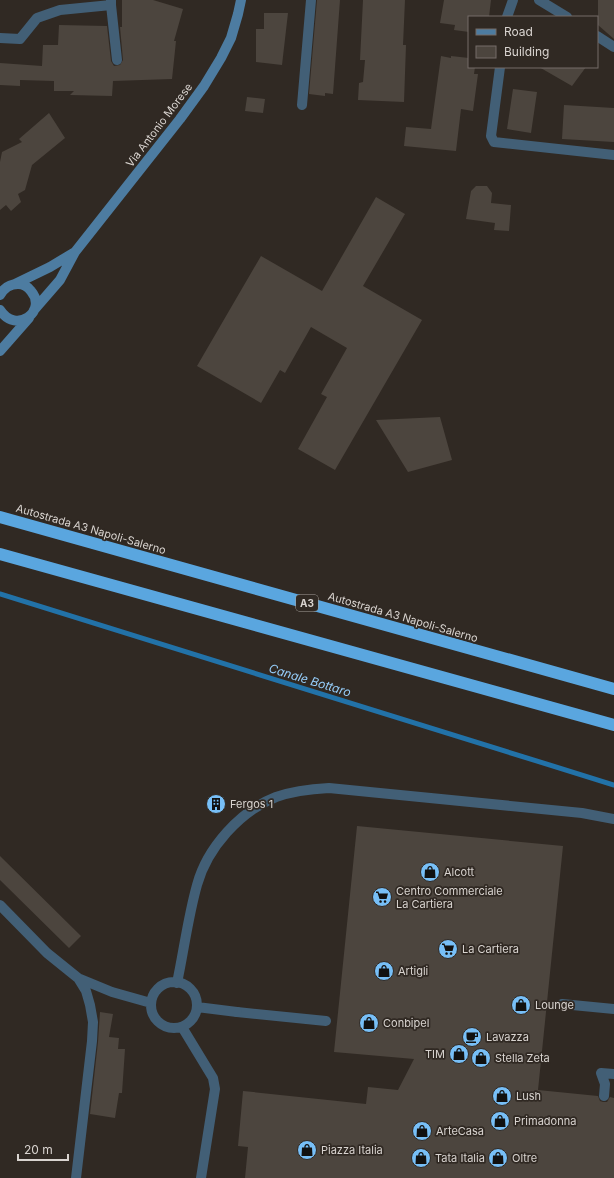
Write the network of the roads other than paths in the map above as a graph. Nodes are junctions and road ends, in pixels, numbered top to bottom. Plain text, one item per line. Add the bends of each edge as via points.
1 (241, 0) edge
2 (311, 0) edge
3 (513, 0) edge
4 (539, 0) edge
5 (111, 2) edge
6 (507, 16) edge
7 (565, 16) edge
8 (598, 37) edge
9 (0, 38) edge
10 (614, 46) edge
11 (117, 60) dead end
12 (500, 68) edge
13 (302, 105) dead end
14 (614, 155) edge
15 (75, 252) junction
16 (7, 285) edge
17 (0, 295) edge
18 (0, 310) edge
19 (33, 312) junction
20 (0, 351) edge
21 (0, 517) edge
22 (0, 554) edge
23 (614, 689) edge
24 (614, 725) edge
25 (614, 819) edge
26 (0, 905) edge
27 (78, 978) junction
28 (177, 983) junction
29 (151, 1003) junction
30 (562, 1004) dead end
31 (196, 1007) junction
32 (614, 1009) edge
33 (326, 1021) dead end
34 (182, 1027) junction
35 (614, 1074) edge
36 (604, 1096) dead end
37 (76, 1178) edge
38 (201, 1178) edge

1 - 15 street, Via Antonio Morese via 231,38 204,86
2 - 13 street
3 - 6 street
4 - 7 street
5 - 9 street via 60,10 37,18 20,39
5 - 11 street
8 - 10 street
12 - 14 street via 491,136 494,142
15 - 16 street, Via Antonio Morese via 50,267
15 - 19 street, Via Antonio Morese via 60,280
16 - 17 street, Via Antonio Morese
16 - 19 street via 19,284 30,289 35,298
18 - 19 street via 3,315 14,321 26,319
19 - 20 street, Via Antonio Morese
21 - 23 highway, Autostrada A3 Napoli-Salerno / A3
22 - 24 highway
25 - 28 street via 582,813 330,788 305,789 276,797 253,809 227,831 210,855 197,883
26 - 27 street via 47,952
27 - 29 street via 112,992
27 - 37 street via 86,991 93,1022
28 - 29 street via 170,983 158,990
28 - 31 street via 190,990
29 - 34 street via 155,1017 160,1023 166,1027
30 - 32 street
31 - 33 street
31 - 34 street via 193,1018
34 - 38 street via 213,1078 215,1089
35 - 36 street via 601,1073 606,1084

